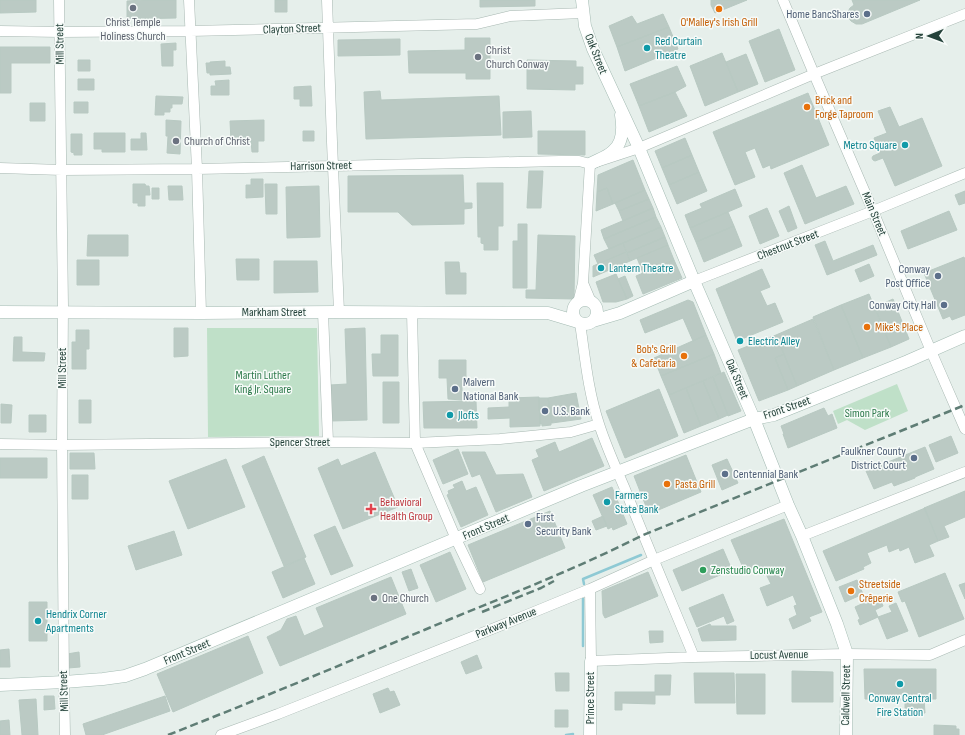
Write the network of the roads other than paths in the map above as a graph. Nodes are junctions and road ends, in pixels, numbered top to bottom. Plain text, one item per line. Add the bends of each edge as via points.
1 (59, 0) edge
2 (188, 0) edge
3 (327, 0) edge
4 (582, 0) edge
5 (783, 0) edge
6 (583, 13) junction
7 (965, 14) edge
8 (328, 28) junction
9 (0, 30) edge
10 (190, 31) junction
11 (60, 32) junction
12 (814, 74) junction
13 (619, 106) junction
14 (639, 148) junction
15 (590, 164) junction
16 (333, 165) junction
17 (0, 168) edge
18 (197, 169) junction
19 (62, 170) junction
20 (965, 173) edge
21 (874, 211) junction
22 (694, 281) junction
23 (583, 284) junction
24 (576, 304) junction
25 (593, 304) junction
26 (0, 312) edge
27 (323, 312) junction
28 (339, 312) junction
29 (412, 312) junction
30 (63, 313) junction
31 (200, 313) junction
32 (548, 314) junction
33 (610, 316) junction
34 (585, 322) junction
35 (965, 336) edge
36 (931, 351) junction
37 (754, 419) junction
38 (599, 424) junction
39 (965, 429) edge
40 (328, 442) junction
41 (415, 443) junction
42 (0, 444) edge
43 (62, 445) junction
44 (618, 472) junction
45 (965, 472) edge
46 (788, 505) junction
47 (802, 536) junction
48 (456, 539) junction
49 (654, 560) junction
50 (480, 589) dead end
51 (590, 589) junction
52 (965, 640) edge
53 (846, 654) junction
54 (694, 657) junction
55 (591, 661) junction
56 (64, 682) junction
57 (0, 685) edge
58 (66, 735) edge
59 (221, 735) edge
60 (590, 735) edge
61 (846, 735) edge

1 - 11 street, Mill Street
2 - 10 street
3 - 8 street
4 - 6 street, Oak Street
5 - 12 street, Main Street
6 - 8 street, Clayton Street via 510,16 479,24
6 - 13 street, Oak Street via 591,45
7 - 12 street, Harrison Street
8 - 10 street, Clayton Street
8 - 16 street
9 - 11 street, Clayton Street
10 - 11 street, Clayton Street
10 - 18 street
11 - 19 street, Mill Street
12 - 14 street, Harrison Street
12 - 21 street, Main Street
13 - 14 street, Oak Street
13 - 15 street, Oak Street via 623,123 617,146 612,152
14 - 15 street, Harrison Street
14 - 22 street, Oak Street
15 - 16 street, Harrison Street via 560,161
15 - 23 street
16 - 18 street, Harrison Street
16 - 28 street
17 - 19 street, Harrison Street
18 - 19 street, Harrison Street
18 - 31 street
19 - 30 street, Mill Street
20 - 21 street, Chestnut Street
21 - 22 street, Chestnut Street
21 - 36 street, Main Street
22 - 33 street, Chestnut Street
22 - 37 street, Oak Street
23 - 24 street
23 - 25 street
24 - 25 street via 584,301
24 - 32 street, Markham Street
24 - 34 street via 574,316
25 - 33 street
25 - 34 street via 595,319
26 - 30 street, Markham Street
27 - 28 street, Markham Street
27 - 31 street, Markham Street
27 - 40 street
28 - 29 street, Markham Street
29 - 32 street, Markham Street
29 - 41 street
30 - 31 street, Markham Street
30 - 43 street, Mill Street
32 - 34 street, Markham Street
33 - 34 street, Chestnut Street
34 - 38 street via 585,366
35 - 36 street, Front Street
36 - 37 street, Front Street via 774,415
36 - 39 street, Main Street
37 - 44 street, Front Street
37 - 46 street, Oak Street
38 - 41 street, Spencer Street via 555,434
38 - 44 street
40 - 41 street, Spencer Street
40 - 43 street, Spencer Street
41 - 48 street
42 - 43 street, Spencer Street
43 - 56 street, Mill Street
44 - 48 street, Front Street
44 - 49 street
45 - 47 street
46 - 47 street, Oak Street
46 - 49 street, Parkway Avenue
47 - 53 street, Oak Street via 837,624
48 - 50 street
48 - 56 street, Front Street via 145,669 125,676
49 - 51 street, Parkway Avenue
49 - 54 street
51 - 55 street
51 - 59 street, Parkway Avenue
52 - 53 street, Locust Avenue via 930,655
53 - 54 street, Locust Avenue
53 - 61 street, Caldwell Street
54 - 55 street, Locust Avenue
55 - 60 street, Prince Street
56 - 57 street, Front Street
56 - 58 street, Mill Street

